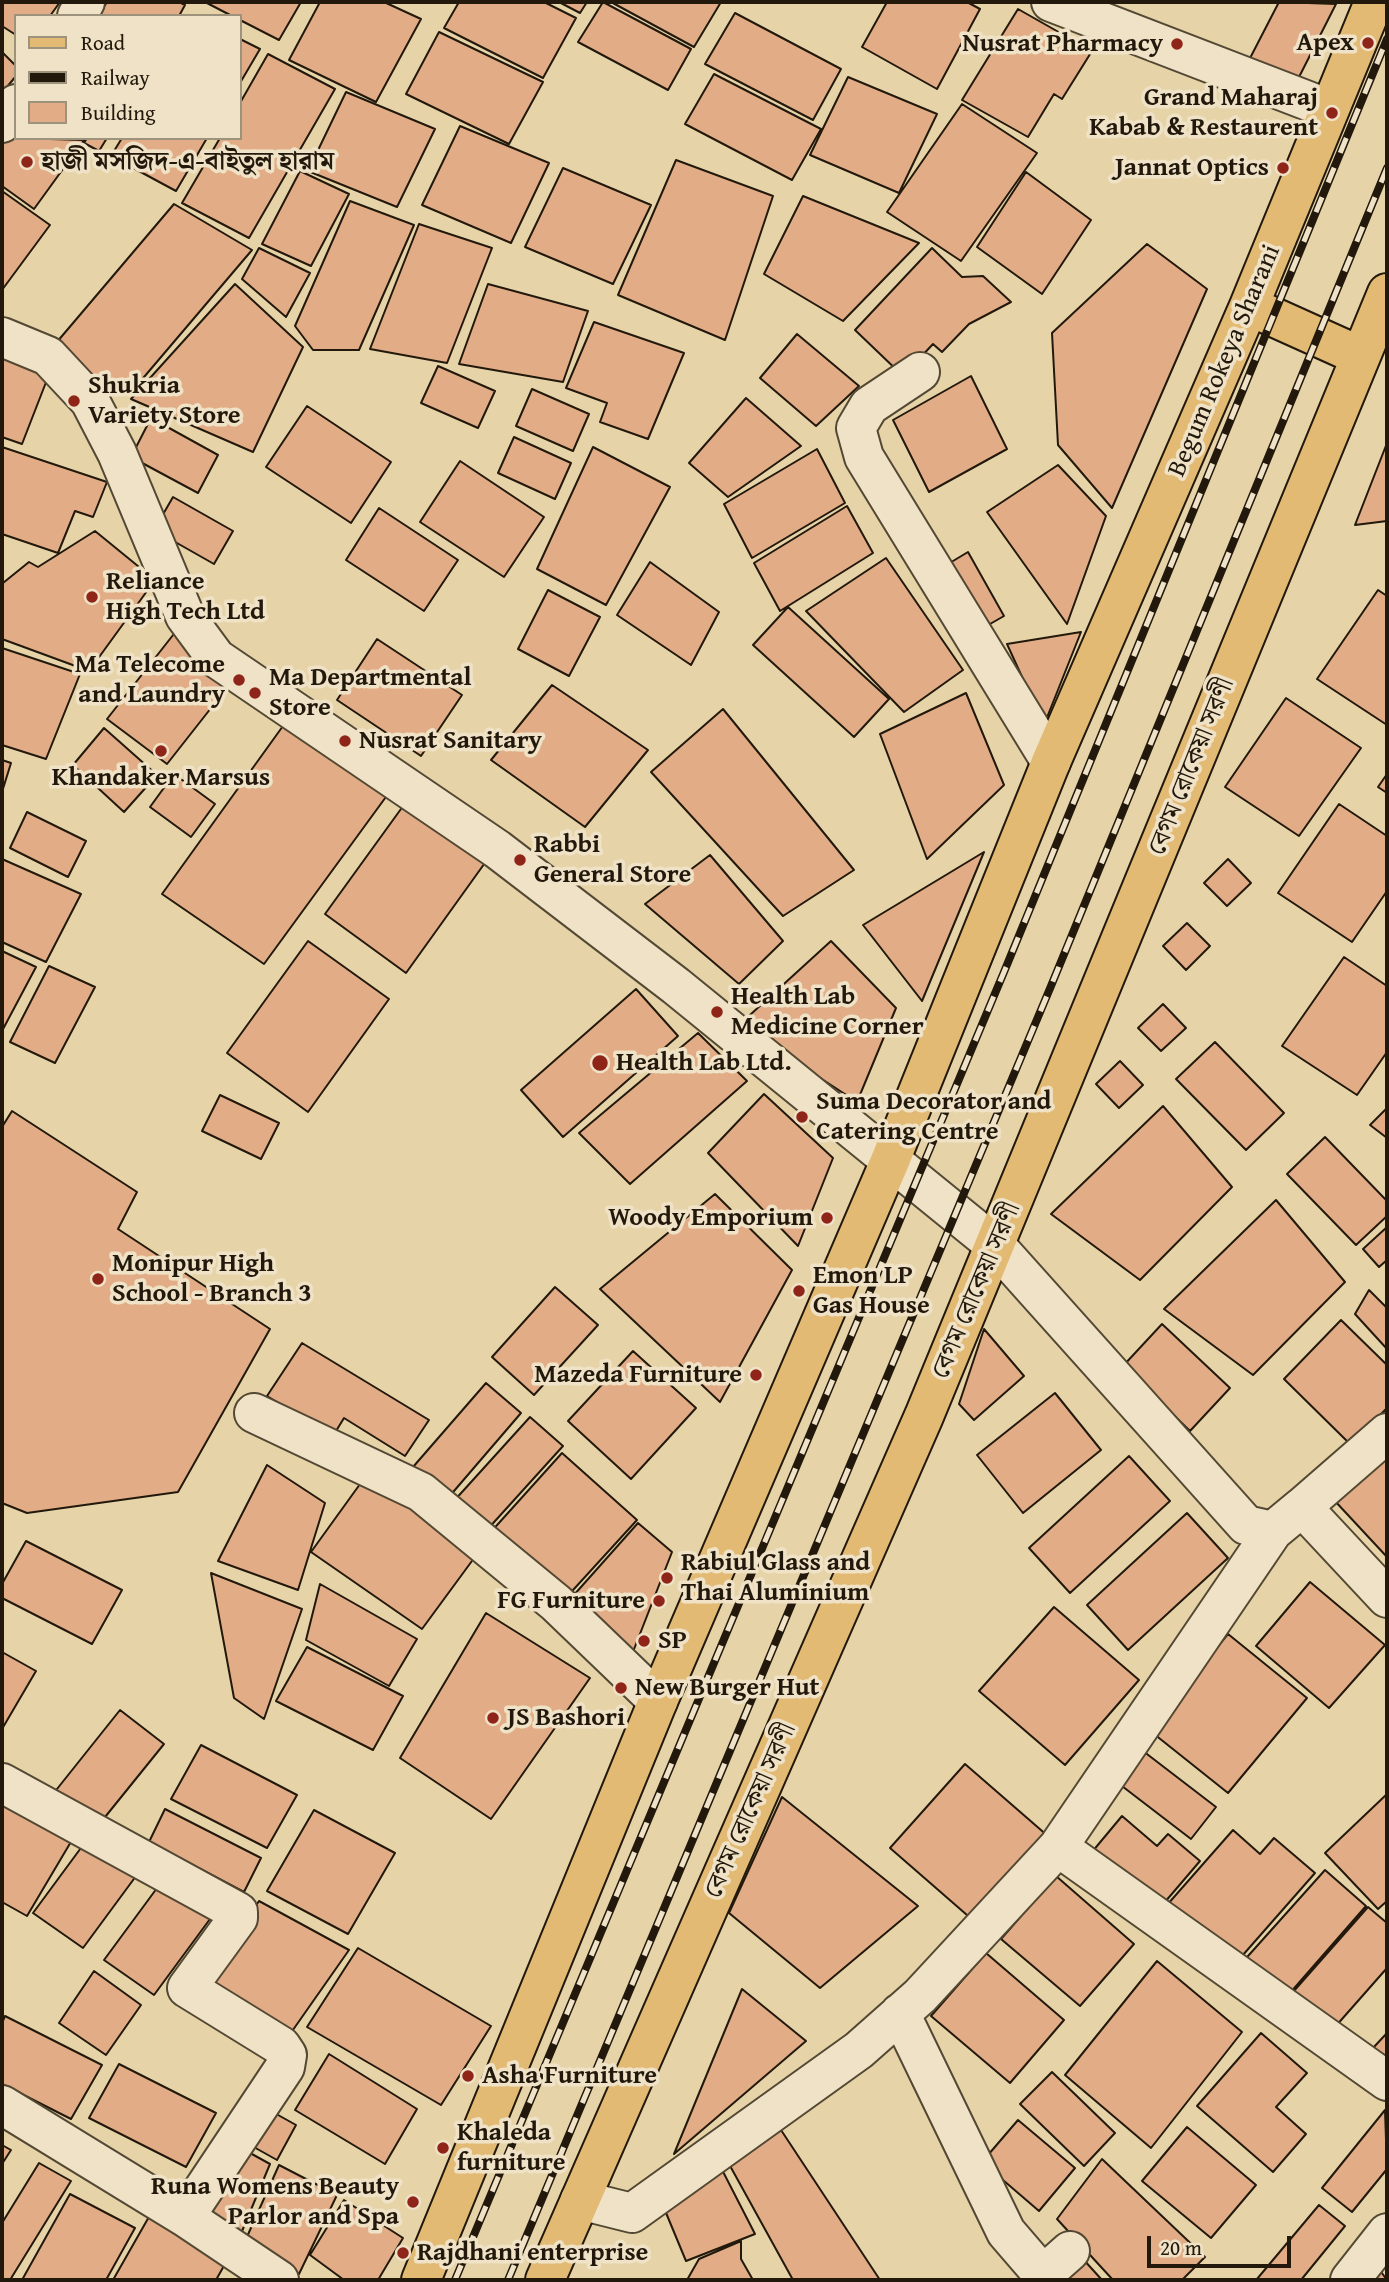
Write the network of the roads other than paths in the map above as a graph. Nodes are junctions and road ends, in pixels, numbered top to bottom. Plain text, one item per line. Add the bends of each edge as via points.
1 (1052, 2) edge
2 (1374, 2) edge
3 (14, 107) edge
4 (1329, 108) junction
5 (2, 123) edge
6 (1387, 293) edge
7 (1249, 306) junction
8 (2, 337) edge
9 (1360, 356) junction
10 (920, 372) dead end
11 (1051, 762) junction
12 (890, 1161) junction
13 (996, 1246) junction
14 (254, 1413) dead end
15 (1387, 1433) edge
16 (1302, 1507) junction
17 (1273, 1531) junction
18 (1387, 1598) edge
19 (658, 1700) junction
20 (2, 1783) edge
21 (1058, 1847) junction
22 (900, 2013) junction
23 (1387, 2081) edge
24 (2, 2105) edge
25 (580, 2200) junction
26 (185, 2217) junction
27 (1387, 2233) edge
28 (1070, 2251) dead end
29 (279, 2280) edge
30 (421, 2280) edge
31 (545, 2280) edge
32 (1350, 2280) edge

1 - 4 street
2 - 4 main road, Begum Rokeya Sharani
3 - 5 street
4 - 7 main road, Begum Rokeya Sharani
6 - 9 main road, বেগম রোকেয়া সরণী
7 - 9 main road
7 - 11 main road, Begum Rokeya Sharani
8 - 12 street via 48,356 90,401 186,616 216,658 497,849 676,986
9 - 13 main road, বেগম রোকেয়া সরণী
10 - 11 street via 869,406 856,428 864,457
11 - 12 main road
12 - 13 street
12 - 19 main road
13 - 17 street via 1246,1525
13 - 25 main road, বেগম রোকেয়া সরণী
14 - 19 street via 421,1492 556,1603
15 - 16 street
16 - 17 street
16 - 18 street
17 - 21 street
19 - 30 main road
20 - 26 street via 238,1912 187,1988 281,2046 287,2055 285,2067
21 - 22 street
21 - 23 street
22 - 25 street via 859,2050 632,2213
22 - 28 street via 1006,2232 1043,2275
24 - 26 street
25 - 31 main road, বেগম রোকেয়া সরণী
26 - 29 street
27 - 32 street

